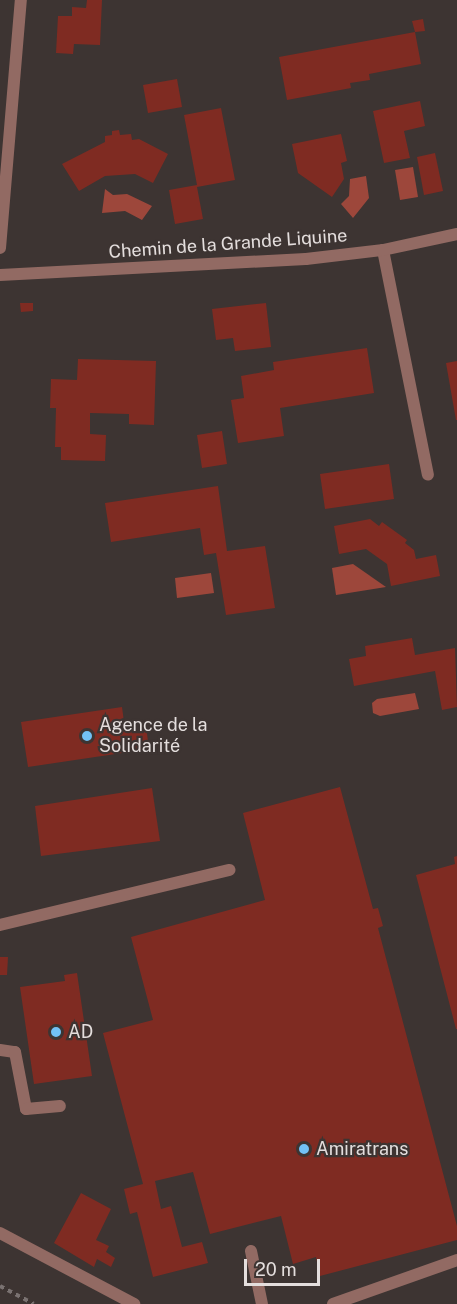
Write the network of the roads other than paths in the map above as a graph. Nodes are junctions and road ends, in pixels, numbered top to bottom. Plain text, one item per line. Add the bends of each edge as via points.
1 (21, 0) edge
2 (457, 234) edge
3 (0, 248) edge
4 (383, 250) junction
5 (0, 275) edge
6 (428, 474) dead end
7 (229, 870) dead end
8 (0, 925) edge
9 (0, 1050) edge
10 (60, 1106) dead end
11 (0, 1233) edge
12 (251, 1251) dead end
13 (457, 1260) edge
14 (134, 1304) edge
15 (262, 1304) edge
16 (333, 1304) edge

1 - 3 street
2 - 4 street, Chemin de la Grande Liquine
4 - 5 street, Chemin de la Grande Liquine via 306,259
4 - 6 street
7 - 8 street
9 - 10 street via 15,1052 26,1109
11 - 14 street
12 - 15 street
13 - 16 street

